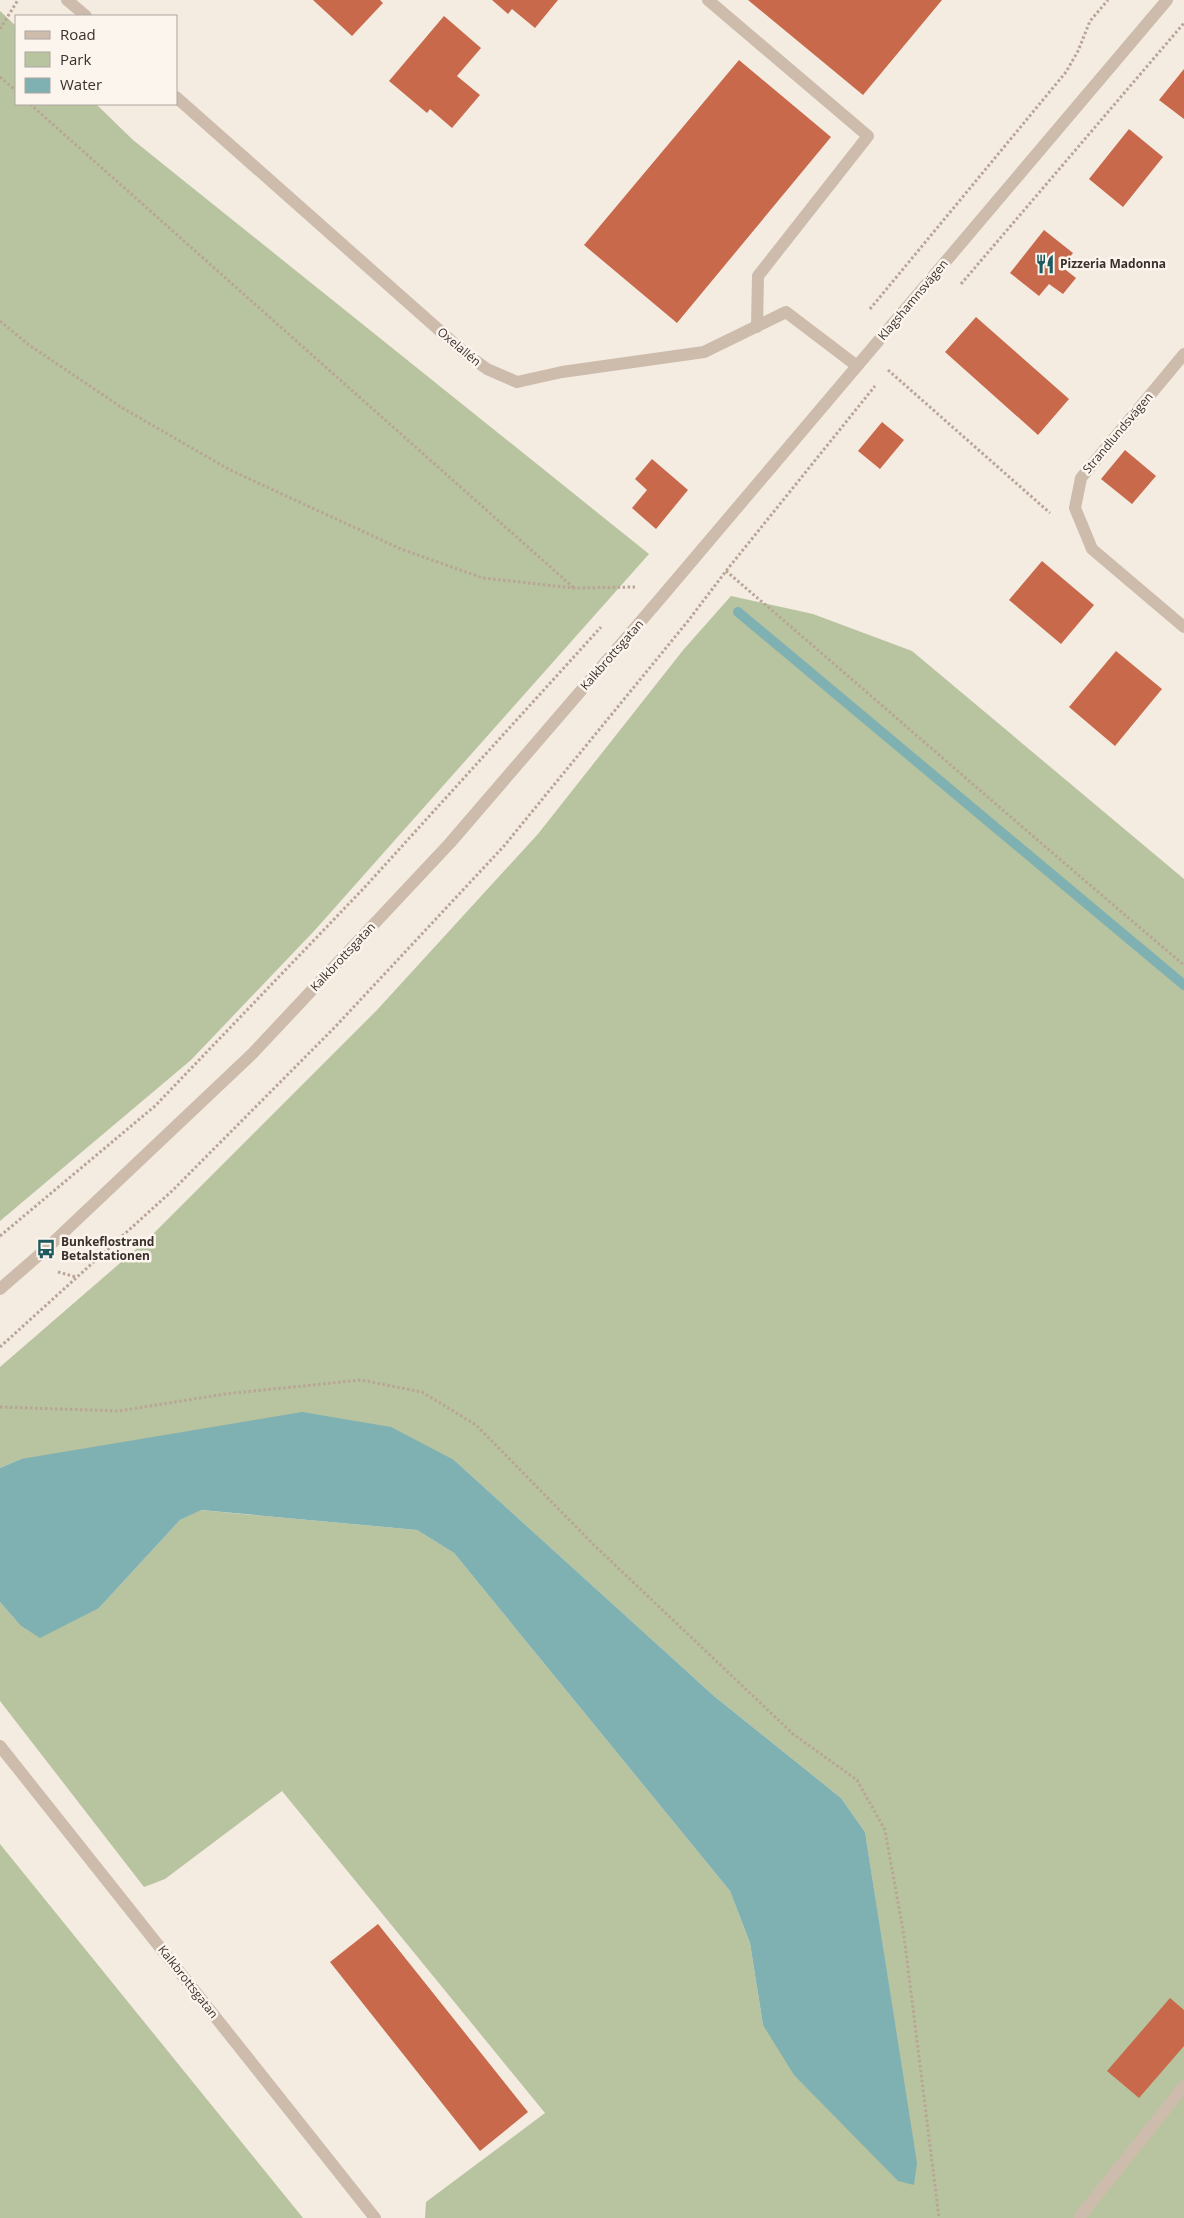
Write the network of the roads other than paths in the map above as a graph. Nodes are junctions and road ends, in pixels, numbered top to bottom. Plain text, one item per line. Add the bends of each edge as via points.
1 (67, 0) edge
2 (708, 0) edge
3 (1167, 0) edge
4 (85, 15) edge
5 (178, 99) edge
6 (757, 327) junction
7 (1184, 354) edge
8 (857, 366) junction
9 (659, 600) joint
10 (1184, 627) edge
11 (0, 1289) edge
12 (0, 1746) edge
13 (1184, 2086) edge
14 (375, 2218) edge
15 (1079, 2218) edge

1 - 4 street
2 - 6 street via 868,136 758,276
3 - 8 street, Klagshamnsvägen
5 - 6 street, Oxelallén via 465,353 487,369 517,382 562,372 704,352
6 - 8 street, Oxelallén via 786,312
7 - 10 street, Strandlundsvägen via 1081,478 1075,508 1092,549
8 - 9 street, Klagshamnsvägen
9 - 11 street, Kalkbrottsgatan via 450,844 253,1053
12 - 14 street, Kalkbrottsgatan
13 - 15 street

